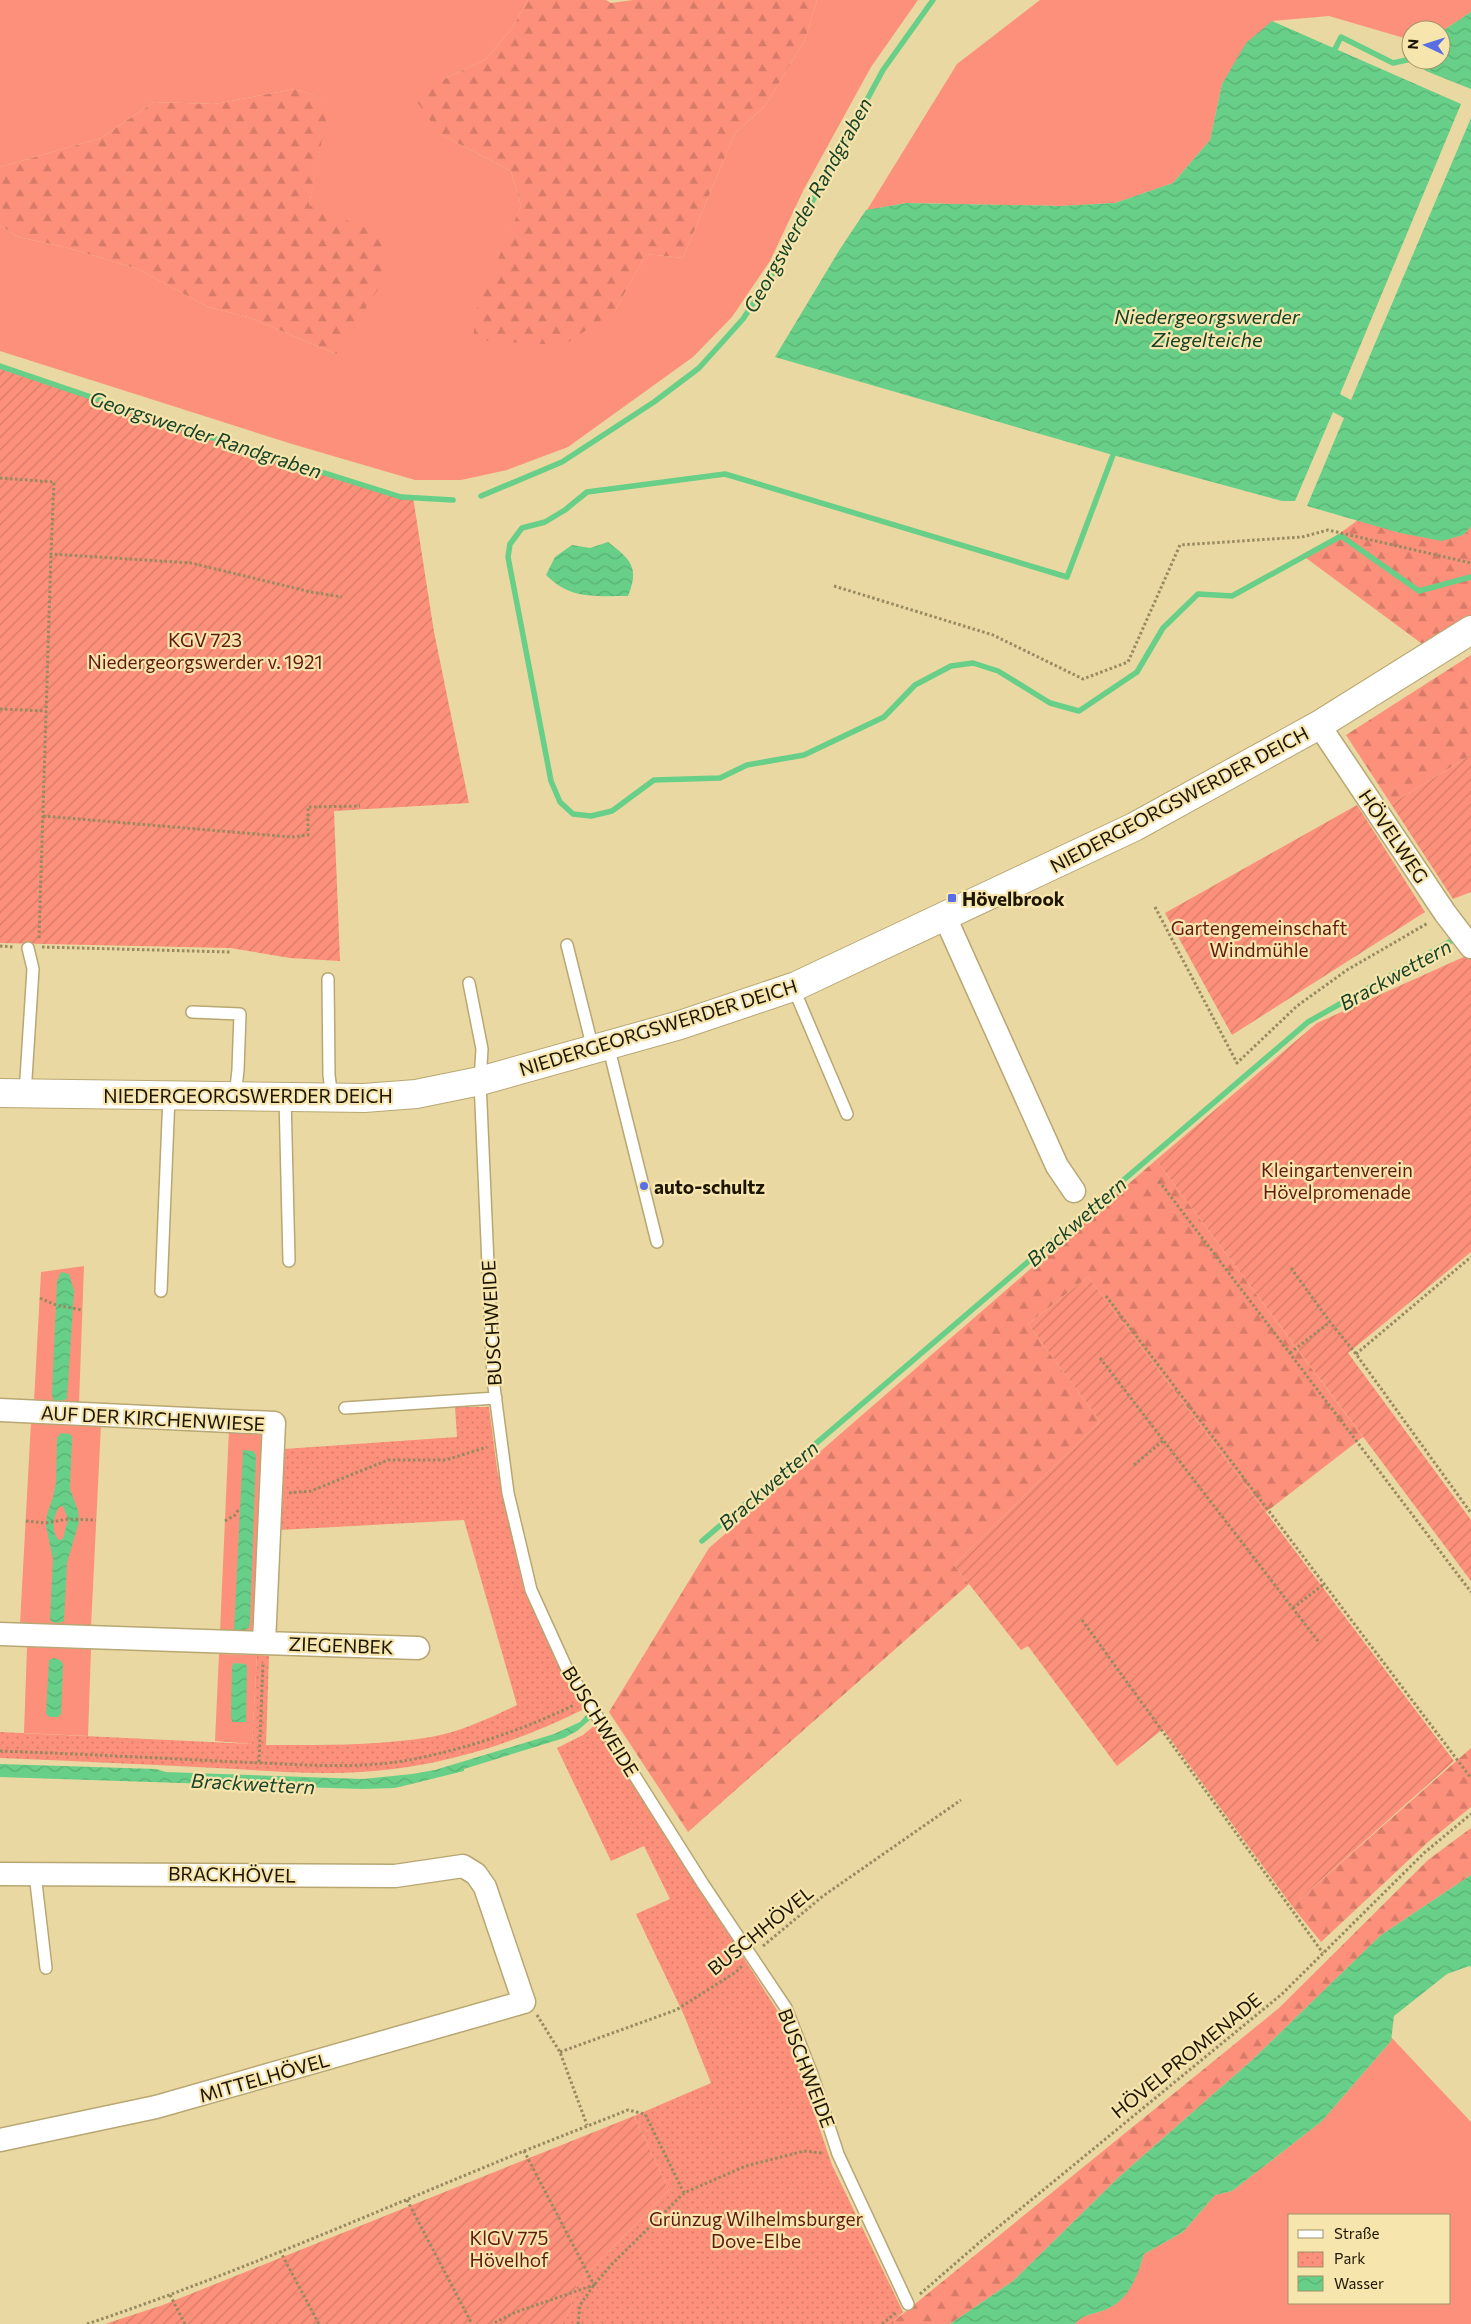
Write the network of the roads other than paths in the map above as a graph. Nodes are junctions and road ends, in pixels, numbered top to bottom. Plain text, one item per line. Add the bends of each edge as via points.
1 (1471, 630) edge
2 (1319, 725) junction
3 (945, 917) junction
4 (566, 945) dead end
5 (1471, 947) edge
6 (28, 948) dead end
7 (328, 978) dead end
8 (469, 982) dead end
9 (793, 987) junction
10 (192, 1012) dead end
11 (601, 1047) junction
12 (480, 1081) junction
13 (12, 1094) edge
14 (169, 1096) junction
15 (235, 1097) junction
16 (285, 1098) junction
17 (332, 1098) junction
18 (847, 1114) dead end
19 (1074, 1192) dead end
20 (657, 1242) dead end
21 (289, 1261) dead end
22 (161, 1291) dead end
23 (496, 1398) junction
24 (345, 1408) dead end
25 (0, 1410) edge
26 (0, 1634) edge
27 (264, 1643) junction
28 (418, 1648) dead end
29 (0, 1874) edge
30 (36, 1874) junction
31 (46, 1968) dead end
32 (524, 2002) joint
33 (0, 2140) edge
34 (908, 2304) road end

1 - 2 street, NIEDERGEORGSWERDER DEICH
2 - 3 street, NIEDERGEORGSWERDER DEICH via 1134,827
2 - 5 street, HÖVELWEG
3 - 9 street, NIEDERGEORGSWERDER DEICH
3 - 19 street via 1057,1166
4 - 11 lane
6 - 13 lane via 33,969
7 - 17 lane
8 - 12 lane, BUSCHWEIDE via 482,1049
9 - 11 street, NIEDERGEORGSWERDER DEICH
9 - 18 lane
10 - 15 lane via 240,1014
11 - 12 street, NIEDERGEORGSWERDER DEICH
11 - 20 lane
12 - 17 street, NIEDERGEORGSWERDER DEICH via 416,1094
12 - 23 lane, BUSCHWEIDE
13 - 14 street, NIEDERGEORGSWERDER DEICH
14 - 15 street, NIEDERGEORGSWERDER DEICH
14 - 22 lane
15 - 16 street, NIEDERGEORGSWERDER DEICH
16 - 17 street, NIEDERGEORGSWERDER DEICH
16 - 21 lane
23 - 24 lane
23 - 34 lane, BUSCHWEIDE via 508,1493 530,1590 566,1667 703,1884 786,2008 838,2154
25 - 27 street, AUF DER KIRCHENWIESE via 274,1422
26 - 27 street
27 - 28 street, ZIEGENBEK
29 - 30 street, BRACKHÖVEL
30 - 31 lane
30 - 32 street, BRACKHÖVEL via 395,1876 462,1866 476,1874 485,1886
32 - 33 street, MITTELHÖVEL via 156,2107

